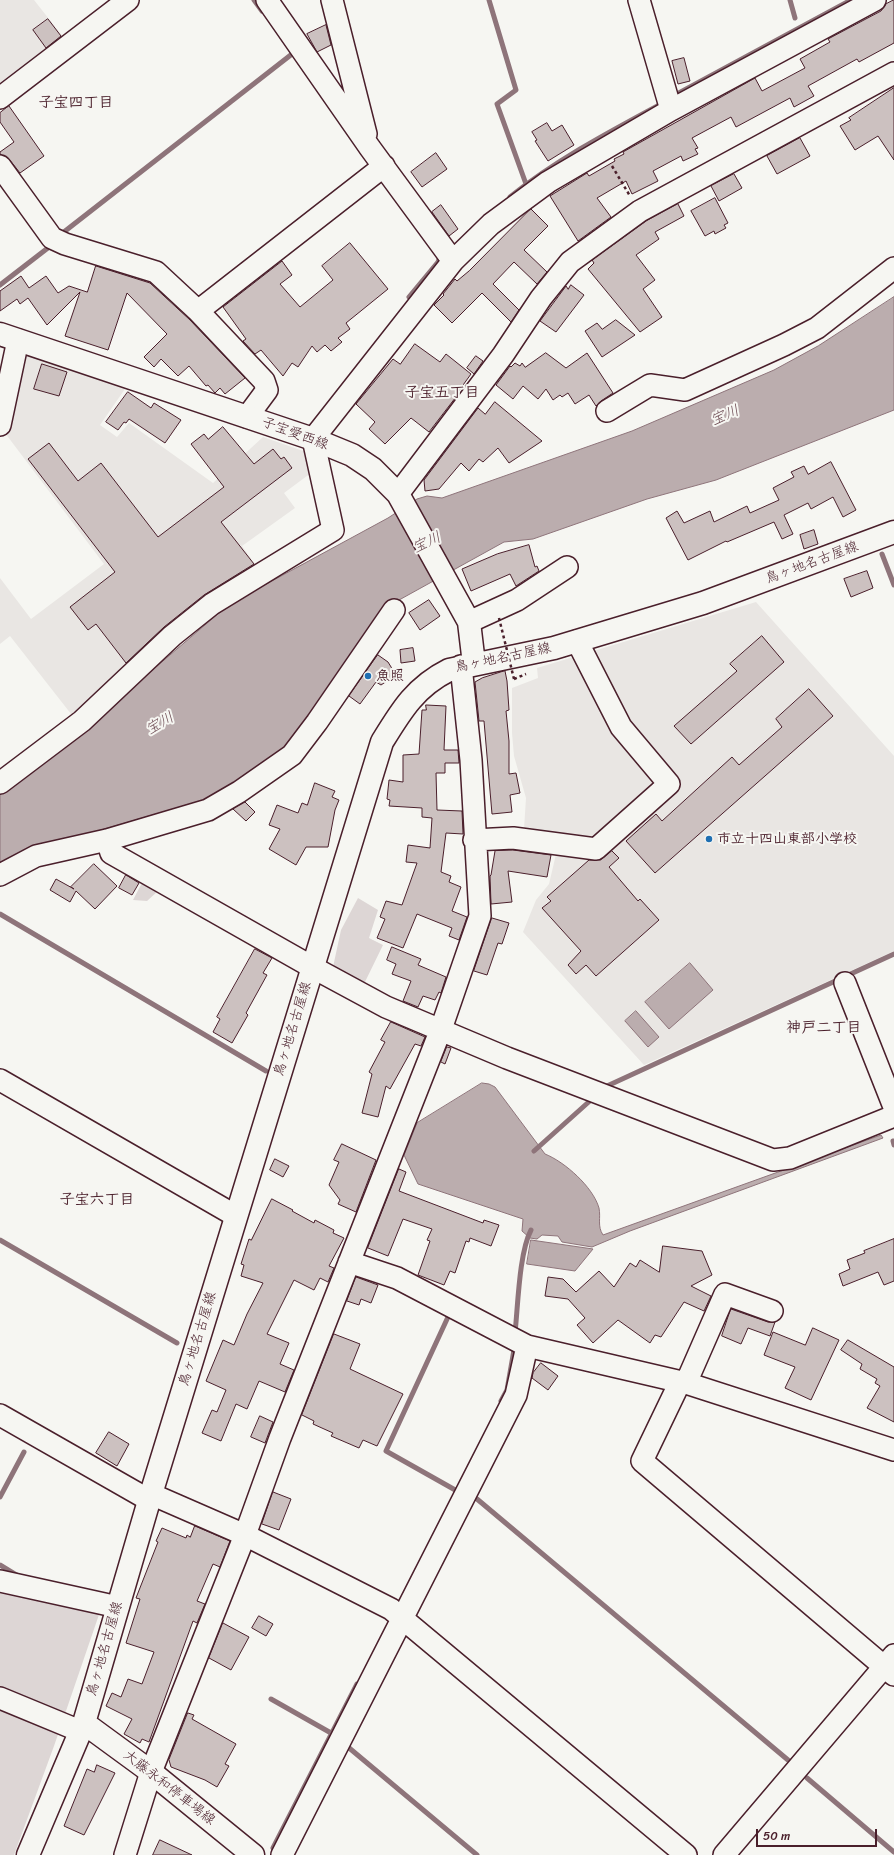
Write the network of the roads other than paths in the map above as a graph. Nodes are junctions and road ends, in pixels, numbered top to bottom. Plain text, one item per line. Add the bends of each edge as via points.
1 (128, 0) edge
2 (267, 0) edge
3 (332, 0) edge
4 (639, 0) edge
5 (875, 0) edge
6 (894, 73) edge
7 (0, 98) edge
8 (671, 110) junction
9 (370, 148) junction
10 (0, 166) edge
11 (384, 166) junction
12 (453, 260) junction
13 (894, 268) edge
14 (198, 311) junction
15 (9, 337) edge
16 (607, 411) dead end
17 (247, 417) junction
18 (0, 424) edge
19 (313, 439) junction
20 (400, 497) junction
21 (894, 532) edge
22 (567, 567) dead end
23 (394, 610) dead end
24 (470, 622) junction
25 (578, 640) junction
26 (468, 665) junction
27 (0, 783) edge
28 (107, 840) junction
29 (474, 840) junction
30 (0, 875) edge
31 (312, 967) junction
32 (845, 983) dead end
33 (441, 1029) junction
34 (0, 1080) edge
35 (894, 1107) edge
36 (894, 1116) edge
37 (236, 1216) junction
38 (349, 1262) junction
39 (772, 1311) dead end
40 (527, 1346) junction
41 (683, 1382) junction
42 (0, 1415) edge
43 (894, 1450) edge
44 (150, 1497) junction
45 (245, 1535) junction
46 (0, 1581) edge
47 (118, 1607) junction
48 (402, 1618) junction
49 (891, 1666) edge
50 (0, 1698) edge
51 (82, 1727) junction
52 (151, 1772) junction
53 (28, 1855) edge
54 (125, 1855) edge
55 (253, 1855) edge
56 (282, 1855) edge
57 (686, 1855) edge
58 (724, 1855) edge

1 - 7 street
2 - 9 street
3 - 9 street
4 - 8 street
5 - 8 street
6 - 20 street via 640,211 570,262 541,298
8 - 12 street via 548,182 491,224
9 - 11 street
10 - 14 street via 52,238 156,272
11 - 12 street
11 - 14 street
12 - 19 street
13 - 16 street via 817,328 784,345 685,390 650,385
14 - 17 street via 264,381 267,390
15 - 17 main road, 子宝愛西線
15 - 18 street
17 - 19 main road, 子宝愛西線
19 - 20 main road, 子宝愛西線 via 352,455 373,469
19 - 27 street via 333,530 212,604 172,636 82,721
20 - 24 main road, 子宝愛西線
21 - 25 main road, 鳥ヶ地名古屋線 via 704,603
22 - 24 street via 517,600
23 - 28 street via 318,722 292,755 208,810
24 - 26 main road, 子宝愛西線
25 - 26 main road, 鳥ヶ地名古屋線 via 554,648
25 - 29 street via 621,727 669,784 596,849 513,838
26 - 29 street
26 - 31 main road, 鳥ヶ地名古屋線 via 434,677 422,686 382,742
28 - 30 street via 36,856
28 - 31 street via 111,853
29 - 33 street via 480,916
31 - 33 street via 386,1006
31 - 37 main road, 鳥ヶ地名古屋線
32 - 35 street
33 - 36 street via 507,1058 773,1160 790,1158
33 - 38 street
34 - 37 street
37 - 44 main road, 鳥ヶ地名古屋線
38 - 40 street via 397,1278
38 - 45 street
39 - 41 street via 725,1294
40 - 41 street
40 - 48 street via 516,1395
41 - 43 street
41 - 49 street via 642,1461
42 - 44 street
44 - 45 street
44 - 47 main road, 鳥ヶ地名古屋線
45 - 48 street via 391,1609
45 - 52 street
46 - 47 street
47 - 51 main road, 鳥ヶ地名古屋線
48 - 56 street
48 - 57 street
49 - 58 street
50 - 51 street
51 - 52 main road, 大藤永和停車場線
51 - 53 main road, 鳥ヶ地名古屋線
52 - 54 street
52 - 55 main road, 大藤永和停車場線

